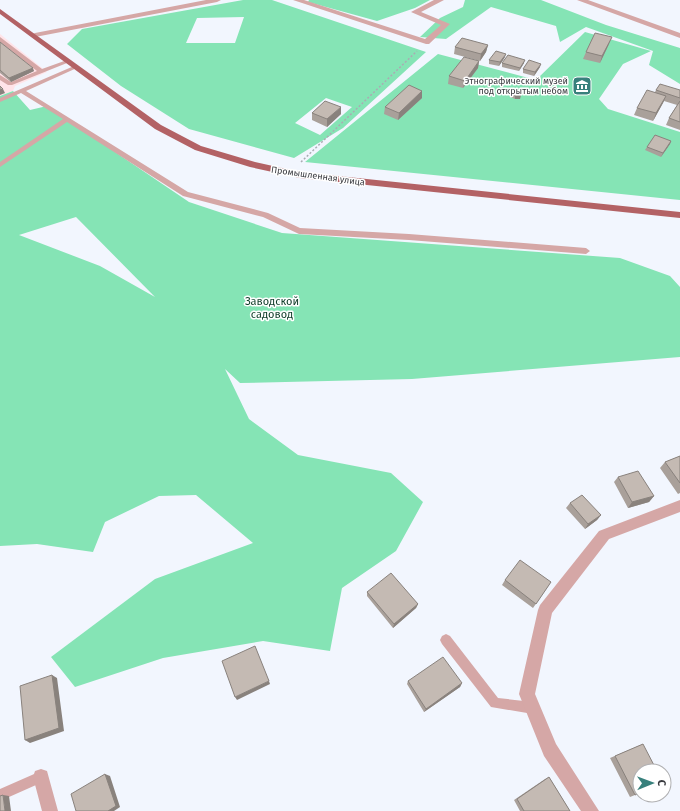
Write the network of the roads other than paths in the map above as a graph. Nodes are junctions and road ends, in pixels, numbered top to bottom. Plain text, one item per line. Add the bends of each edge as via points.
1 (217, 0) edge
2 (297, 0) edge
3 (440, 0) edge
4 (581, 0) edge
5 (0, 11) edge
6 (35, 35) junction
7 (680, 36) edge
8 (0, 39) edge
9 (73, 64) junction
10 (42, 72) junction
11 (0, 77) edge
12 (22, 91) junction
13 (0, 100) edge
14 (66, 120) junction
15 (0, 165) edge
16 (680, 215) edge
17 (586, 251) dead end
18 (680, 506) edge
19 (446, 640) dead end
20 (533, 708) junction
21 (41, 777) joint
22 (0, 795) edge
23 (50, 811) edge
24 (591, 811) edge

1 - 6 street
2 - 3 street via 426,42 446,24 415,12
4 - 7 street
5 - 6 main road, Промышленная улица
6 - 9 main road, Промышленная улица
8 - 10 lane
9 - 10 lane
9 - 12 lane
9 - 16 main road, Промышленная улица via 158,127 198,148 253,165 291,173 405,188
10 - 11 lane via 10,84
12 - 13 lane
12 - 14 lane
14 - 15 lane
14 - 17 lane via 186,194 265,216 298,231
18 - 20 street via 604,536 545,610 527,694
19 - 20 lane via 495,703
20 - 24 street via 550,750
21 - 22 lane
21 - 23 street

